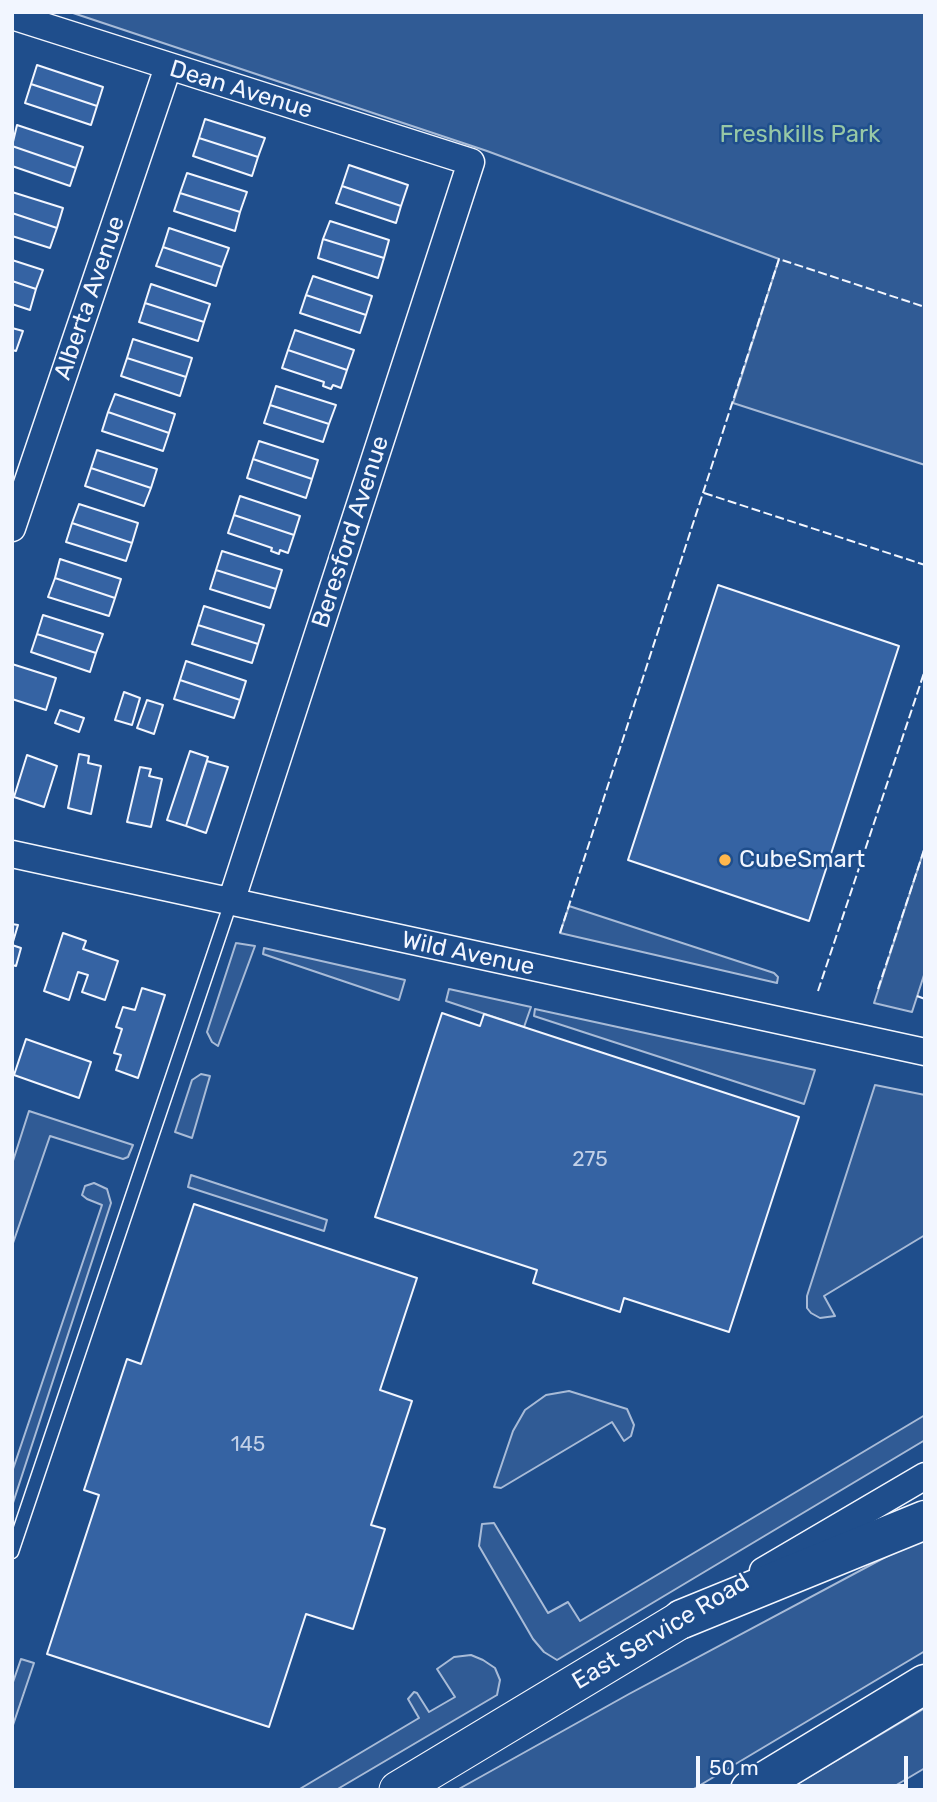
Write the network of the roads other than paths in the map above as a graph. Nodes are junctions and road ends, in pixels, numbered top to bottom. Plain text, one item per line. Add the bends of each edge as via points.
1 (12, 16) edge
2 (168, 67) junction
3 (471, 162) joint
4 (12, 528) edge
5 (12, 854) edge
6 (231, 902) junction
7 (925, 1052) edge
8 (925, 1476) edge
9 (925, 1520) edge
10 (12, 1552) edge
11 (681, 1619) junction
12 (925, 1684) edge
13 (398, 1790) edge
14 (750, 1790) edge

1 - 2 street, Dean Avenue
2 - 3 street, Dean Avenue
2 - 4 street, Alberta Avenue
3 - 6 street, Beresford Avenue
5 - 6 street, Wild Avenue
6 - 7 street, Wild Avenue
6 - 10 lane
8 - 11 street, East Service Road
9 - 11 highway
11 - 13 main road, East Service Road
12 - 14 highway

